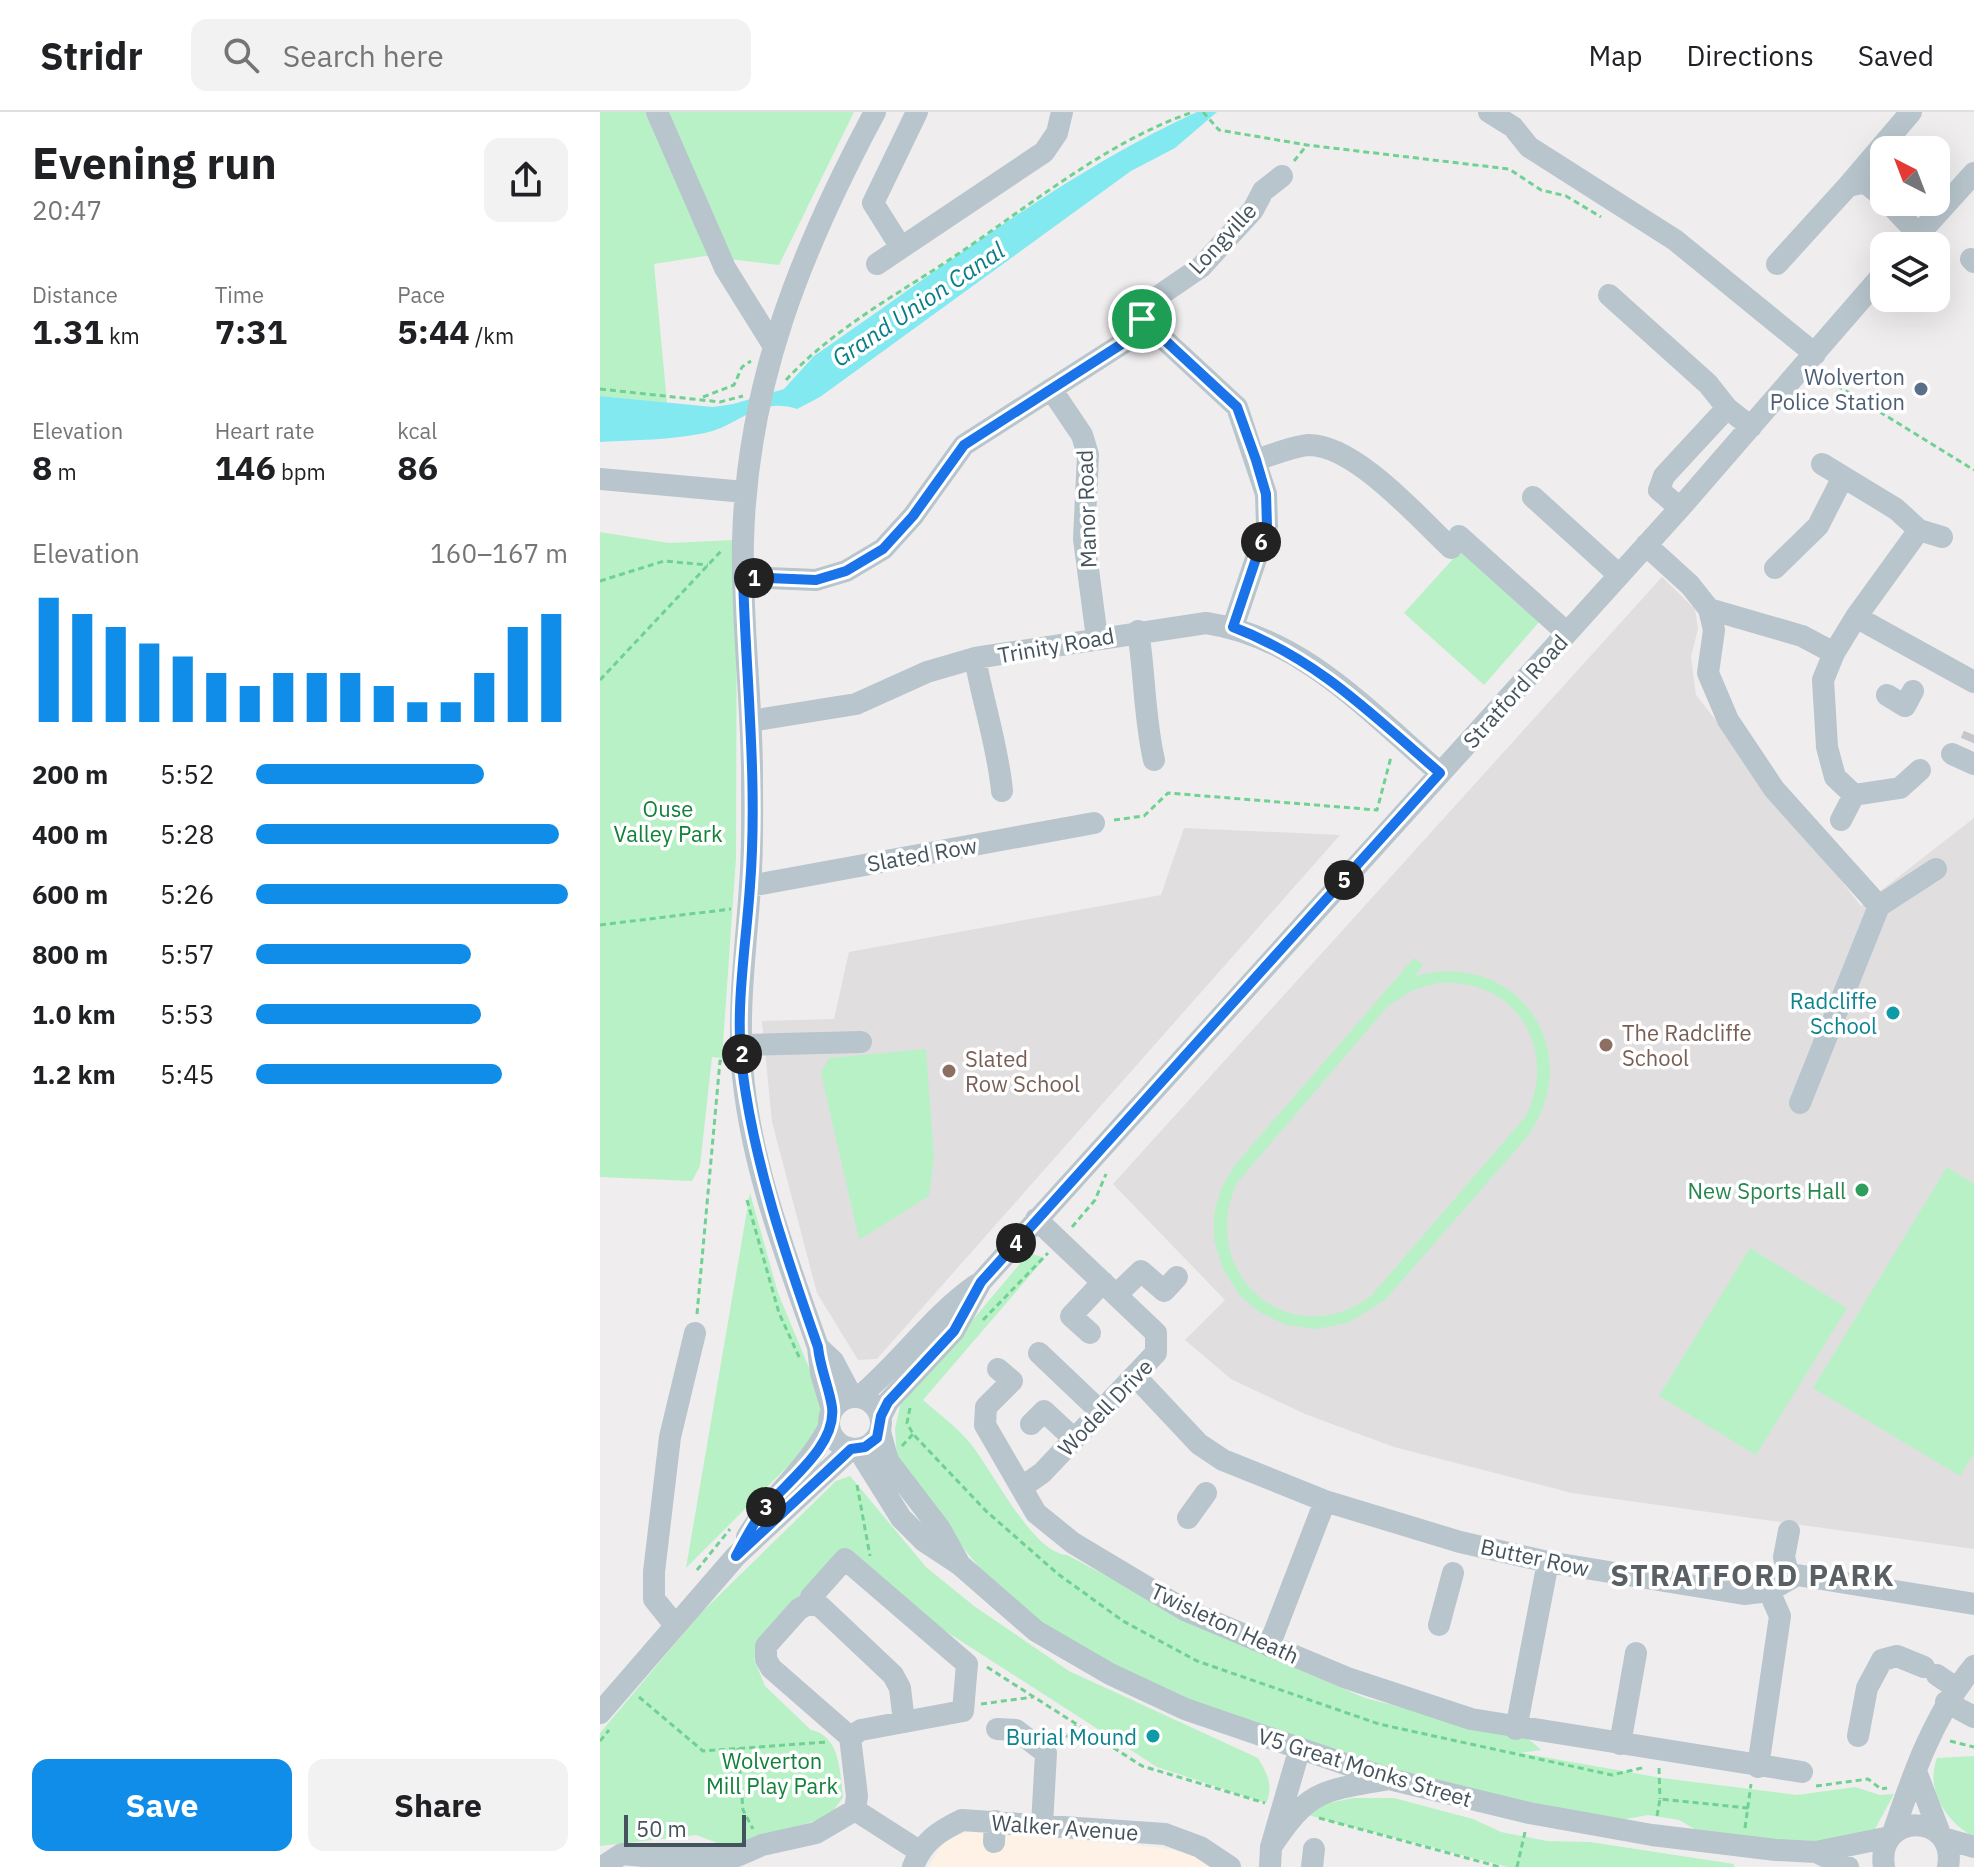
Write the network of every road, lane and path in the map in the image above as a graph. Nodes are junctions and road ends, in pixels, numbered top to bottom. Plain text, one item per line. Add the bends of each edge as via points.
1 (657, 112) edge
2 (875, 112) edge
3 (917, 112) edge
4 (1062, 112) edge
5 (1193, 112) edge
6 (1203, 112) edge
7 (1489, 112) edge
8 (1911, 112) edge
9 (1282, 176) dead end
10 (1973, 177) edge
11 (1848, 186) junction
12 (1870, 186) edge
13 (1605, 220) dead end
14 (1921, 232) edge
15 (900, 246) junction
16 (877, 264) dead end
17 (1777, 264) dead end
18 (1870, 292) edge
19 (1609, 295) dead end
20 (1142, 319) junction
21 (770, 355) junction
22 (1818, 364) junction
23 (781, 385) dead end
24 (600, 389) edge
25 (1051, 389) junction
26 (754, 393) dead end
27 (699, 398) junction
28 (1727, 408) junction
29 (1751, 427) junction
30 (1256, 460) junction
31 (1822, 464) dead end
32 (1974, 470) edge
33 (1843, 477) junction
34 (600, 479) edge
35 (745, 492) junction
36 (1533, 497) dead end
37 (1680, 508) junction
38 (1919, 530) junction
39 (1942, 537) dead end
40 (743, 542) junction
41 (1646, 545) junction
42 (708, 565) junction
43 (1775, 568) dead end
44 (1619, 575) junction
45 (743, 577) junction
46 (600, 581) edge
47 (1709, 609) junction
48 (1856, 617) junction
49 (1233, 627) junction
50 (1138, 631) junction
51 (1567, 633) junction
52 (1097, 638) junction
53 (1834, 653) junction
54 (975, 658) junction
55 (1922, 675) junction
56 (600, 680) edge
57 (1974, 682) edge
58 (1887, 695) dead end
59 (751, 721) junction
60 (1397, 736) junction
61 (1154, 760) dead end
62 (1920, 770) dead end
63 (1440, 773) junction
64 (1002, 791) dead end
65 (1854, 795) junction
66 (1841, 820) dead end
67 (1094, 823) joint
68 (1936, 869) dead end
69 (749, 896) junction
70 (1879, 906) junction
71 (600, 925) edge
72 (861, 1042) dead end
73 (732, 1061) junction
74 (1800, 1103) dead end
75 (1111, 1162) dead end
76 (747, 1197) dead end
77 (1036, 1219) junction
78 (1060, 1241) junction
79 (1177, 1277) dead end
80 (981, 1282) junction
81 (1110, 1288) junction
82 (976, 1328) dead end
83 (695, 1333) joint
84 (1090, 1333) dead end
85 (1039, 1353) dead end
86 (826, 1354) junction
87 (801, 1363) dead end
88 (998, 1369) dead end
89 (1135, 1376) junction
90 (879, 1381) junction
91 (856, 1397) junction
92 (910, 1405) dead end
93 (1100, 1411) junction
94 (831, 1419) junction
95 (880, 1424) junction
96 (1031, 1424) dead end
97 (913, 1434) junction
98 (1074, 1439) junction
99 (854, 1449) junction
100 (1223, 1460) junction
101 (888, 1461) junction
102 (856, 1480) junction
103 (1022, 1487) junction
104 (1325, 1501) junction
105 (1189, 1519) dead end
106 (736, 1522) dead end
107 (1789, 1531) dead end
108 (736, 1556) junction
109 (1457, 1559) junction
110 (1548, 1562) junction
111 (959, 1564) junction
112 (871, 1565) dead end
113 (1789, 1577) junction
114 (690, 1579) dead end
115 (1769, 1591) junction
116 (810, 1603) junction
117 (1974, 1604) edge
118 (675, 1625) junction
119 (1439, 1625) dead end
120 (1269, 1646) junction
121 (1636, 1653) dead end
122 (976, 1660) dead end
123 (1974, 1666) edge
124 (1941, 1683) junction
125 (637, 1695) dead end
126 (1035, 1697) junction
127 (963, 1711) junction
128 (1974, 1717) edge
129 (605, 1722) edge
130 (904, 1722) junction
131 (1077, 1722) junction
132 (997, 1729) dead end
133 (1516, 1729) junction
134 (1930, 1733) junction
135 (1858, 1736) dead end
136 (850, 1737) junction
137 (600, 1741) edge
138 (1620, 1744) junction
139 (1062, 1745) dead end
140 (1974, 1747) edge
141 (738, 1748) junction
142 (1299, 1751) junction
143 (1755, 1772) junction
144 (1917, 1774) junction
145 (1389, 1779) junction
146 (1805, 1779) joint
147 (1894, 1787) dead end
148 (1660, 1799) junction
149 (1748, 1808) junction
150 (855, 1810) junction
151 (1288, 1810) junction
152 (1529, 1813) junction
153 (1042, 1825) junction
154 (1652, 1835) junction
155 (1892, 1835) junction
156 (1744, 1836) dead end
157 (1941, 1836) junction
158 (762, 1845) junction
159 (1974, 1847) edge
160 (1816, 1852) junction
161 (1271, 1857) edge
162 (916, 1859) edge
163 (737, 1862) edge
164 (602, 1867) edge
165 (1230, 1867) edge
166 (1500, 1867) edge
167 (1517, 1867) edge
168 (1848, 1867) edge
169 (1884, 1867) edge
170 (1948, 1867) edge

1 - 21 street via 725,268
2 - 21 street via 799,269
3 - 15 street via 873,203
4 - 15 street via 1057,133 1044,152
5 - 23 path via 1132,139 1060,185 824,344
6 - 13 path via 1219,130 1509,169
7 - 22 street via 1513,127 1529,147 1675,240
8 - 11 street
9 - 20 street, Longville via 1263,191 1253,210 1201,267 1157,297
10 - 14 street
11 - 12 street via 1865,182
11 - 17 street
15 - 16 street
18 - 22 street, Stratford Road
19 - 28 street via 1708,384
20 - 25 street, Longville via 1128,340
20 - 30 street via 1237,407
21 - 27 path via 742,367 734,385
21 - 35 street via 750,438
22 - 29 street, Stratford Road
22 - 32 path
24 - 27 path
25 - 45 street, Longville via 964,445 883,549 846,571 816,580
25 - 52 street, Manor Road via 1082,435 1088,455 1084,539
26 - 27 path via 720,402
28 - 29 street
28 - 37 street via 1658,483
29 - 37 street, Stratford Road
30 - 49 street via 1266,494 1267,526
30 - 51 street via 1308,445 1335,449
31 - 33 street
33 - 38 street via 1896,509
33 - 43 street via 1818,526
34 - 35 street
35 - 40 street
36 - 44 street
37 - 41 street, Stratford Road
38 - 39 street
38 - 48 street
40 - 42 path via 729,543
40 - 45 street
41 - 44 street, Stratford Road
41 - 47 street
42 - 46 path via 664,561
42 - 56 path
44 - 51 street, Stratford Road
45 - 59 street
47 - 53 street via 1802,636
47 - 70 street via 1714,630 1708,673 1728,720 1774,789
48 - 53 street
48 - 55 street
49 - 50 street, Trinity Road via 1206,623
49 - 60 street, Trinity Road via 1272,642 1327,675
50 - 52 street, Trinity Road
50 - 61 street, Trinity Road
51 - 63 street, Stratford Road
52 - 54 street, Trinity Road
53 - 65 street via 1823,680 1827,747 1835,777
54 - 59 street, Trinity Road via 927,672 856,704
54 - 64 street, Trinity Road
55 - 57 street
55 - 58 street via 1905,706
59 - 69 street
60 - 63 street, Trinity Road
60 - 67 path via 1377,810 1168,793 1144,816
62 - 65 street via 1900,788
63 - 77 street, Stratford Road
65 - 66 street
67 - 69 street, Slated Row
68 - 70 street
69 - 71 path
69 - 73 street
70 - 74 street
72 - 73 street
73 - 83 path
73 - 86 street via 761,1172
75 - 78 path via 1095,1200
76 - 87 path via 779,1313
77 - 78 street, Wodell Drive
77 - 80 street, Stratford Road
78 - 81 street, Wodell Drive
78 - 82 path
79 - 81 street via 1164,1291 1141,1271
80 - 90 street, Stratford Road via 954,1301
80 - 95 street, Stratford Road via 954,1331 888,1402
81 - 84 street via 1065,1310
81 - 89 street, Wodell Drive via 1156,1333 1156,1353
83 - 118 street via 670,1437 654,1572 654,1599
85 - 93 street
86 - 90 street via 857,1379
86 - 91 street
86 - 94 street via 821,1373
88 - 103 street, Twisleton Heath via 1012,1381 986,1407 989,1436
89 - 93 street, Wodell Drive
89 - 100 street, Butter Row via 1199,1444
90 - 91 street, Stratford Road
91 - 94 street
91 - 95 street via 873,1403
92 - 97 path via 907,1423
93 - 98 street, Wodell Drive
94 - 99 street via 837,1442
94 - 108 street via 818,1449 759,1516
95 - 99 street via 871,1444
95 - 101 street, V5 Great Monks Street
96 - 98 street via 1044,1411
97 - 101 path
97 - 148 path via 986,1511 1058,1574 1123,1621 1197,1661 1379,1724 1612,1775 1659,1764
98 - 103 street, Wodell Drive
99 - 102 street, V5 Great Monks Street
99 - 102 street
100 - 104 street, Butter Row
100 - 105 street
101 - 111 street, V5 Great Monks Street via 940,1529
102 - 108 street
102 - 111 street, V5 Great Monks Street via 924,1541
102 - 112 path
103 - 120 street, Twisleton Heath via 1036,1513 1073,1543 1185,1610
104 - 109 street, Butter Row
104 - 120 street
106 - 114 path
107 - 113 street via 1784,1557
108 - 118 street
109 - 110 street, Butter Row
109 - 119 street
110 - 115 street, Butter Row via 1744,1594
110 - 133 street
111 - 142 street, V5 Great Monks Street via 1036,1631 1110,1674 1185,1709
113 - 115 street
113 - 117 street
115 - 143 street via 1780,1616
116 - 127 street via 845,1559 967,1664
116 - 130 street via 821,1607 893,1675
116 - 136 street via 766,1646 766,1659
118 - 129 street
120 - 133 street, Twisleton Heath via 1457,1715
121 - 138 street
122 - 126 path
123 - 124 street
124 - 128 street
124 - 134 street
124 - 135 street via 1897,1656 1882,1660 1867,1688
125 - 141 path via 703,1751
126 - 127 path
126 - 131 path
127 - 130 street
129 - 137 path
130 - 136 street
131 - 139 path
131 - 151 path via 1158,1774
132 - 153 street via 1016,1730 1046,1753
133 - 138 street, Twisleton Heath
134 - 140 path
134 - 144 street
136 - 141 path
136 - 150 street
138 - 143 street, Twisleton Heath
141 - 158 path via 743,1810
142 - 145 street, V5 Great Monks Street
142 - 151 street
143 - 146 street, Twisleton Heath
143 - 149 path
144 - 155 street
144 - 157 street
145 - 151 street via 1324,1791
145 - 152 street, V5 Great Monks Street
146 - 147 path via 1835,1785 1868,1779 1881,1789
148 - 149 path
148 - 154 path
149 - 156 path
150 - 158 street via 816,1833
150 - 162 street
151 - 161 street
151 - 166 path
152 - 154 street, V5 Great Monks Street
152 - 167 path
153 - 162 street, Walker Avenue via 994,1831 962,1820 939,1831
153 - 165 street, Walker Avenue via 1165,1834 1200,1847
154 - 160 street, V5 Great Monks Street
155 - 157 street, V5 Great Monks Street via 1922,1825
155 - 160 street, V5 Great Monks Street
155 - 169 street
157 - 159 street
157 - 170 street
158 - 163 street
160 - 168 street, V5 Great Monks Street
163 - 164 street via 622,1854

